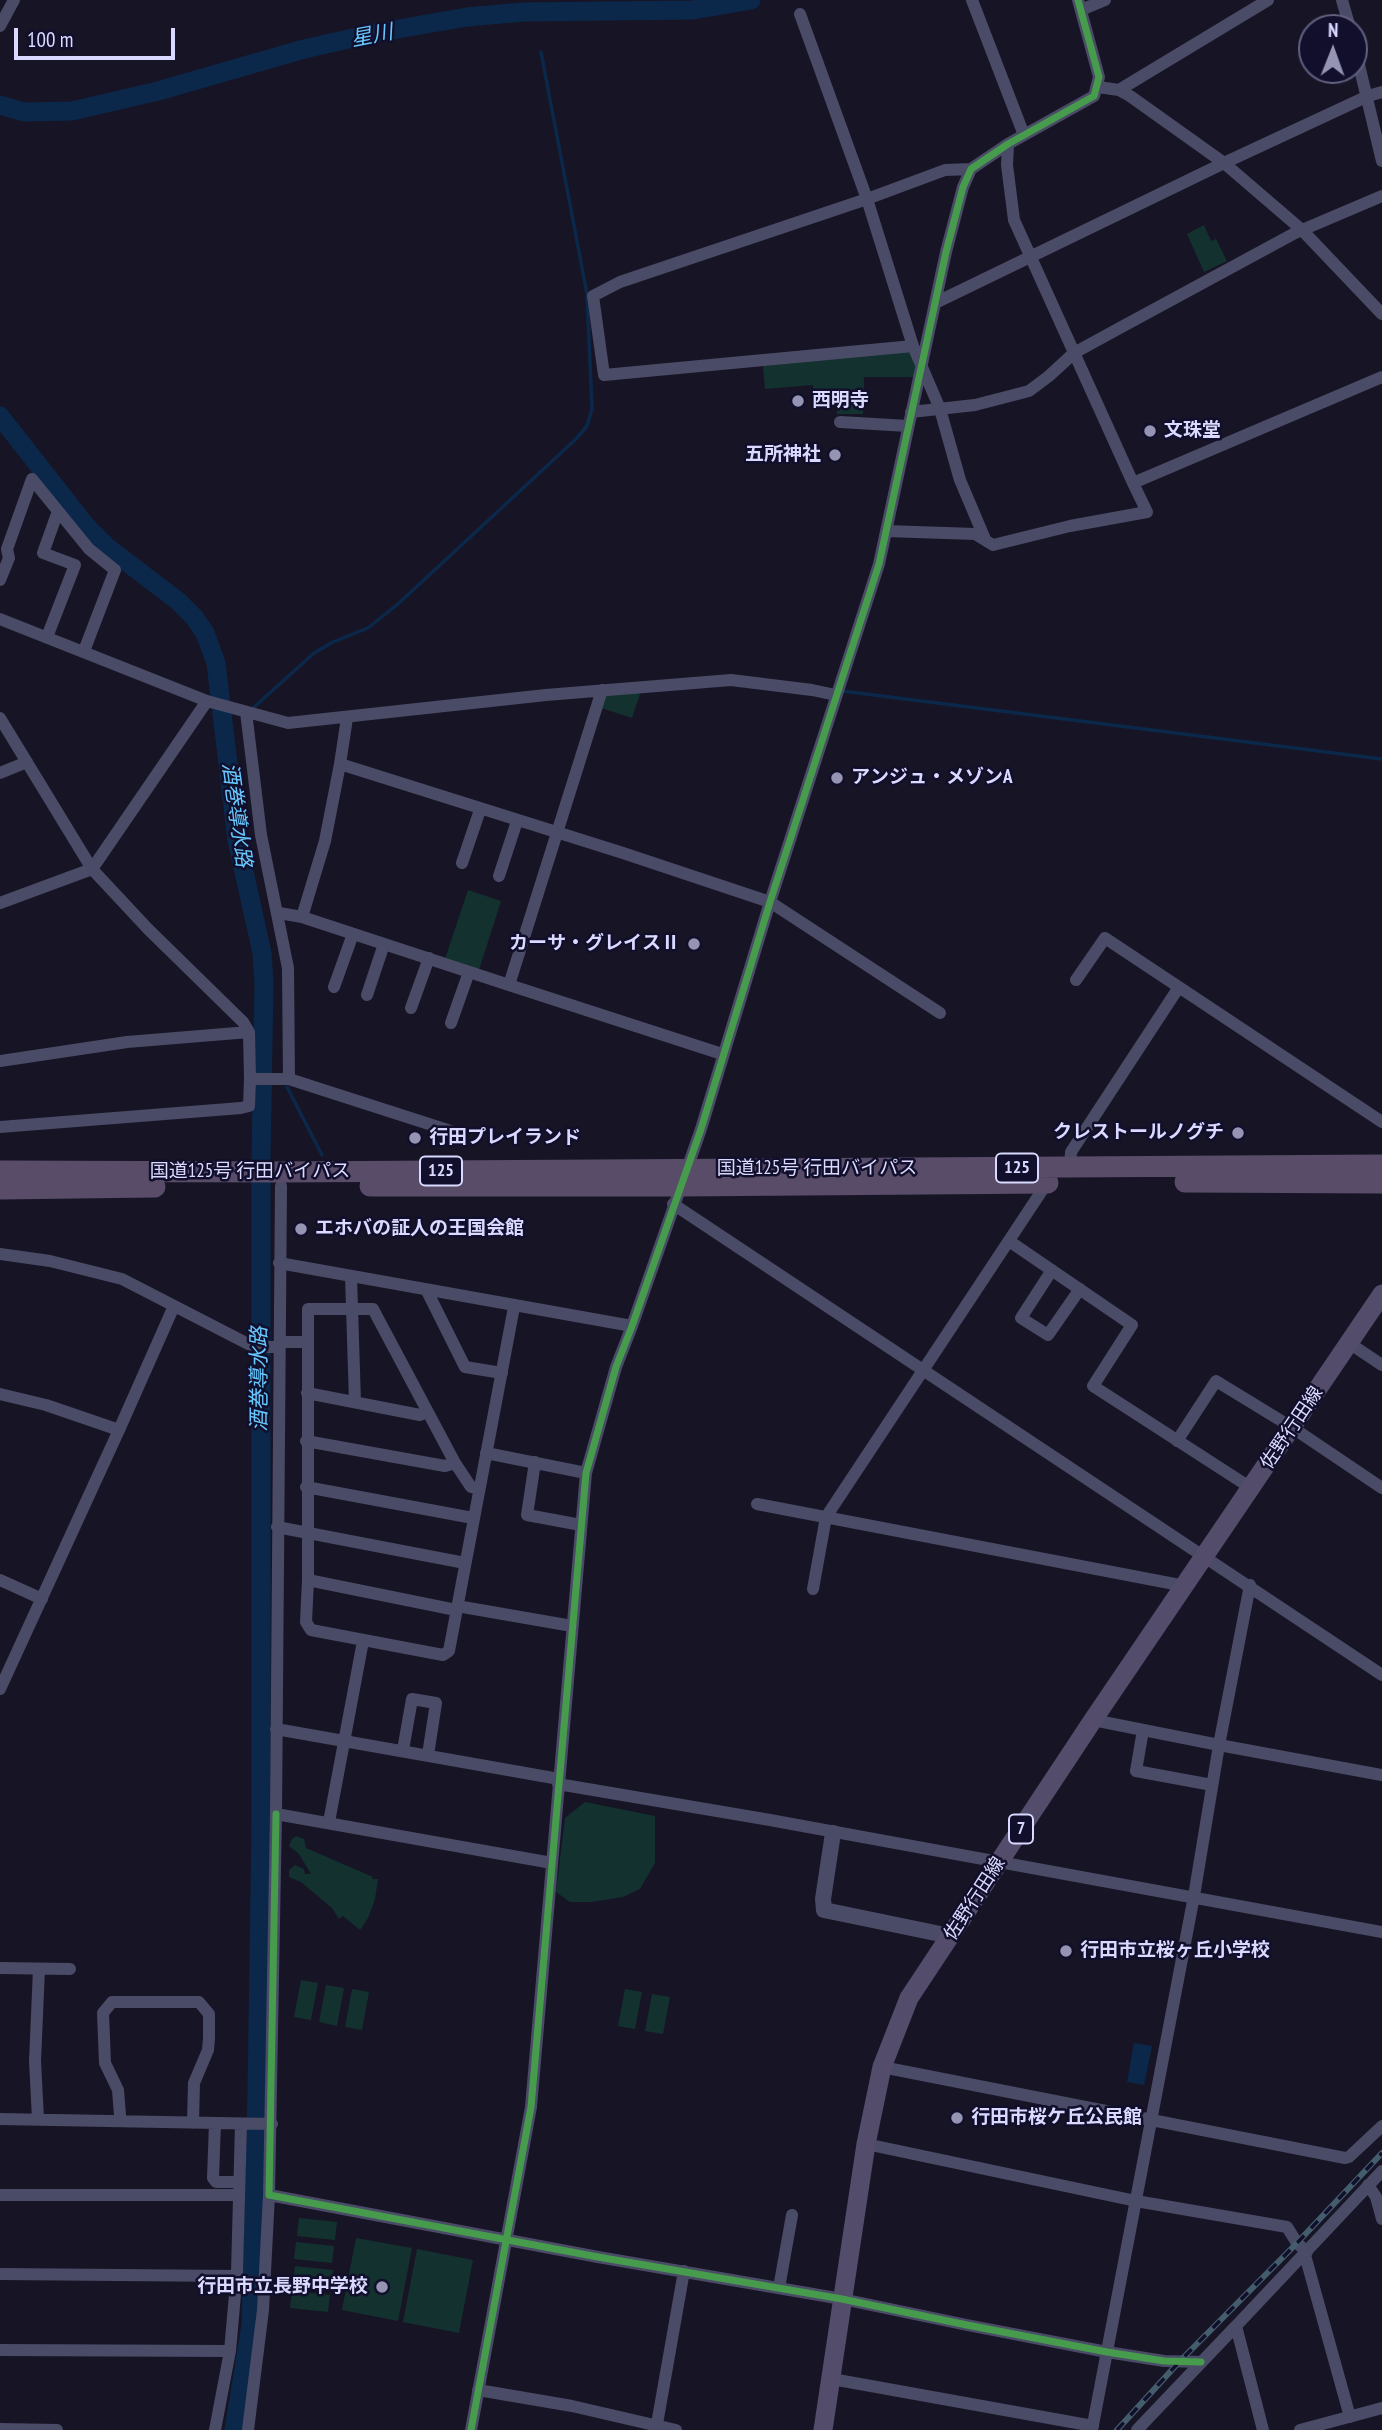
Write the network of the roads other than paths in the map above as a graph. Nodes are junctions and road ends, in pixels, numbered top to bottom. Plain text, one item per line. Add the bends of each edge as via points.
1 (14, 0) edge
2 (972, 0) edge
3 (1105, 0) edge
4 (1268, 0) edge
5 (1079, 5) edge
6 (800, 14) dead end
7 (0, 26) edge
8 (1365, 84) edge
9 (1098, 87) junction
10 (1119, 90) junction
11 (1382, 93) edge
12 (1368, 96) junction
13 (1024, 135) junction
14 (1009, 144) junction
15 (1382, 161) edge
16 (1224, 163) junction
17 (971, 169) junction
18 (1382, 196) edge
19 (867, 199) junction
20 (1302, 230) junction
21 (1030, 257) junction
22 (935, 303) junction
23 (1382, 315) edge
24 (913, 346) junction
25 (1074, 353) junction
26 (922, 365) junction
27 (1382, 376) edge
28 (940, 409) junction
29 (911, 412) junction
30 (840, 422) dead end
31 (908, 426) junction
32 (1133, 482) junction
33 (58, 511) junction
34 (886, 531) junction
35 (985, 539) junction
36 (0, 580) edge
37 (0, 619) edge
38 (47, 637) junction
39 (84, 651) junction
40 (839, 689) junction
41 (602, 690) junction
42 (209, 701) junction
43 (246, 712) junction
44 (0, 718) edge
45 (347, 718) junction
46 (27, 762) junction
47 (340, 764) junction
48 (0, 773) edge
49 (480, 810) junction
50 (516, 821) junction
51 (558, 833) junction
52 (462, 863) dead end
53 (92, 869) junction
54 (499, 876) dead end
55 (770, 902) junction
56 (0, 903) edge
57 (279, 913) junction
58 (302, 917) junction
59 (353, 934) junction
60 (384, 944) junction
61 (429, 958) junction
62 (468, 972) junction
63 (1076, 980) dead end
64 (509, 985) junction
65 (334, 987) dead end
66 (1179, 987) junction
67 (367, 995) dead end
68 (411, 1008) dead end
69 (940, 1013) dead end
70 (451, 1023) dead end
71 (248, 1032) junction
72 (722, 1054) junction
73 (0, 1061) edge
74 (252, 1079) junction
75 (289, 1079) junction
76 (1382, 1122) edge
77 (0, 1127) edge
78 (460, 1134) dead end
79 (1382, 1165) edge
80 (1070, 1168) junction
81 (0, 1171) edge
82 (250, 1179) junction
83 (278, 1181) junction
84 (1047, 1183) junction
85 (1382, 1183) edge
86 (680, 1186) junction
87 (0, 1189) edge
88 (1009, 1241) junction
89 (0, 1254) edge
90 (279, 1263) junction
91 (1052, 1270) junction
92 (351, 1276) junction
93 (1080, 1289) junction
94 (428, 1291) junction
95 (1380, 1301) edge
96 (174, 1306) junction
97 (514, 1307) junction
98 (351, 1308) junction
99 (632, 1326) junction
100 (307, 1342) junction
101 (1349, 1343) junction
102 (277, 1346) junction
103 (1382, 1365) edge
104 (923, 1370) junction
105 (502, 1373) junction
106 (0, 1394) edge
107 (307, 1394) junction
108 (355, 1402) junction
109 (427, 1412) junction
110 (1293, 1428) junction
111 (118, 1430) junction
112 (306, 1441) junction
113 (1177, 1441) junction
114 (486, 1453) junction
115 (536, 1462) junction
116 (455, 1463) junction
117 (586, 1473) junction
118 (306, 1487) junction
119 (1251, 1488) junction
120 (1382, 1488) edge
121 (479, 1489) junction
122 (757, 1504) dead end
123 (826, 1517) junction
124 (473, 1518) junction
125 (581, 1525) junction
126 (277, 1527) junction
127 (307, 1533) junction
128 (1205, 1558) junction
129 (465, 1563) junction
130 (0, 1580) edge
131 (308, 1580) junction
132 (1250, 1585) junction
133 (1185, 1586) junction
134 (813, 1589) dead end
135 (42, 1599) junction
136 (456, 1608) junction
137 (572, 1626) junction
138 (363, 1641) junction
139 (1382, 1675) edge
140 (0, 1689) edge
141 (1093, 1720) junction
142 (276, 1729) junction
143 (1143, 1730) junction
144 (345, 1740) junction
145 (1219, 1745) junction
146 (403, 1750) junction
147 (428, 1755) junction
148 (1382, 1775) edge
149 (558, 1782) junction
150 (1212, 1785) junction
151 (276, 1814) junction
152 (330, 1822) junction
153 (833, 1833) junction
154 (999, 1862) junction
155 (552, 1863) junction
156 (1194, 1896) junction
157 (1382, 1932) edge
158 (950, 1936) junction
159 (0, 1968) edge
160 (39, 1969) junction
161 (70, 1969) dead end
162 (882, 2067) junction
163 (120, 2115) dead end
164 (0, 2119) edge
165 (38, 2119) junction
166 (1150, 2119) junction
167 (192, 2123) junction
168 (215, 2123) junction
169 (244, 2124) junction
170 (267, 2124) junction
171 (1382, 2126) edge
172 (866, 2144) junction
173 (1382, 2171) edge
174 (1368, 2185) junction
175 (238, 2188) junction
176 (0, 2195) edge
177 (269, 2195) junction
178 (1379, 2196) edge
179 (1136, 2201) junction
180 (792, 2215) dead end
181 (1382, 2219) edge
182 (506, 2238) junction
183 (1306, 2254) junction
184 (684, 2270) junction
185 (0, 2274) edge
186 (237, 2276) junction
187 (779, 2288) junction
188 (842, 2299) junction
189 (1236, 2326) junction
190 (0, 2350) edge
191 (230, 2351) junction
192 (1107, 2352) junction
193 (1202, 2362) junction
194 (832, 2379) junction
195 (478, 2390) junction
196 (1382, 2408) edge
197 (1350, 2417) junction
198 (657, 2424) junction
199 (1093, 2428) edge
200 (0, 2429) edge
201 (57, 2430) edge
202 (215, 2430) edge
203 (248, 2430) edge
204 (471, 2430) edge
205 (677, 2430) edge
206 (823, 2430) edge
207 (1137, 2430) edge
208 (1263, 2430) edge
209 (1300, 2430) edge

1 - 7 street
2 - 13 street
3 - 5 street
4 - 10 street
5 - 9 street via 1098,69
6 - 19 street
8 - 12 street
9 - 10 street
9 - 13 street via 1094,96
10 - 16 street
11 - 12 street
12 - 15 street
12 - 16 street
13 - 14 street
14 - 17 street
14 - 21 street via 1014,220
16 - 20 street
16 - 21 street
17 - 19 street via 945,170
17 - 22 street via 962,187
18 - 20 street
19 - 24 street
19 - 24 street via 621,282 593,296 604,375
20 - 23 street
20 - 25 street
21 - 22 street
21 - 25 street
22 - 26 street
24 - 26 street
25 - 28 street via 1028,391
25 - 32 street
26 - 28 street
26 - 29 street
27 - 32 street
28 - 29 street
28 - 35 street via 960,480
29 - 31 street
30 - 31 street
31 - 34 street
32 - 35 street via 1147,512 993,545
33 - 36 street via 32,479
33 - 38 street via 43,553 75,565
33 - 39 street via 89,549 115,570
34 - 35 street via 975,534
34 - 40 street
37 - 38 street
38 - 39 street
39 - 42 street
40 - 41 street via 731,680
40 - 55 street
41 - 45 street
41 - 51 street
42 - 43 street
42 - 53 street
43 - 45 street via 288,723
43 - 57 street via 261,835
44 - 46 street
45 - 47 street
46 - 48 street
46 - 53 street
47 - 49 street
47 - 58 street via 325,841
49 - 50 street
49 - 52 street
50 - 51 street
50 - 54 street
51 - 55 street
51 - 64 street
53 - 56 street
53 - 71 street
55 - 69 street
55 - 72 street
57 - 58 street
57 - 75 street via 288,968
58 - 59 street
59 - 60 street
59 - 65 street
60 - 61 street
60 - 67 street
61 - 62 street
61 - 68 street
62 - 64 street
62 - 70 street
63 - 66 street via 1105,938
64 - 72 street
66 - 76 street
66 - 80 street via 1071,1152
71 - 73 street via 127,1042
71 - 74 street
72 - 86 street
74 - 75 street
74 - 77 street via 248,1106 242,1108
75 - 78 street
79 - 80 highway, 国道125号 行田バイパス / 125
80 - 86 highway, 国道125号 行田バイパス / 125
81 - 82 highway, 国道125号 行田バイパス / 125
82 - 83 highway, 国道125号 行田バイパス / 125
82 - 87 highway, 国道125号 行田バイパス / 125
83 - 86 highway, 国道125号 行田バイパス / 125
83 - 90 street
84 - 85 highway, 国道125号 行田バイパス / 125
84 - 86 highway, 国道125号 行田バイパス / 125
84 - 88 street
86 - 99 street
86 - 104 street
88 - 91 street
88 - 104 street
89 - 96 street via 122,1279
90 - 92 street
90 - 102 street
91 - 93 street
91 - 93 street via 1021,1318 1048,1335
92 - 94 street
92 - 98 street
93 - 113 street via 1132,1325 1093,1385
94 - 97 street
94 - 105 street via 465,1367
95 - 101 main road, 佐野行田線 / 7
96 - 102 street via 254,1347
96 - 111 street
97 - 99 street
97 - 105 street
98 - 100 street via 308,1309
98 - 108 street
98 - 109 street via 373,1309
99 - 117 street
100 - 102 street
100 - 107 street
101 - 103 street
101 - 110 main road, 佐野行田線 / 7
102 - 126 street
104 - 123 street
104 - 128 street
105 - 114 street
106 - 111 street
107 - 108 street
107 - 112 street
108 - 109 street via 420,1415
109 - 116 street
110 - 113 street via 1216,1381
110 - 119 main road, 佐野行田線 / 7
110 - 120 street
111 - 135 street
112 - 116 street via 445,1466
112 - 118 street
113 - 119 street
114 - 115 street
114 - 121 street
115 - 117 street
115 - 125 street via 527,1515
116 - 121 street via 471,1487
117 - 125 street
118 - 124 street
118 - 127 street
119 - 128 main road, 佐野行田線 / 7
121 - 124 street
122 - 123 street
123 - 133 street
123 - 134 street
124 - 129 street
125 - 137 street
126 - 127 street
126 - 142 street
127 - 129 street
127 - 131 street
128 - 132 street
128 - 133 main road, 佐野行田線 / 7
129 - 136 street
130 - 135 street
131 - 136 street
131 - 138 street via 306,1622 311,1630
132 - 139 street
132 - 145 street
133 - 141 main road, 佐野行田線 / 7
135 - 140 street
136 - 137 street
136 - 138 street via 449,1651 443,1655
137 - 149 street
138 - 144 street
141 - 143 street
141 - 154 main road, 佐野行田線 / 7
142 - 144 street
142 - 151 street
143 - 145 street
143 - 150 street via 1136,1772
144 - 146 street
144 - 152 street
145 - 148 street
145 - 150 street
146 - 147 street
146 - 147 street via 412,1699 436,1703
147 - 149 street
149 - 153 street
149 - 155 street
150 - 156 street
151 - 152 street
151 - 170 street
152 - 155 street
153 - 154 street
153 - 158 street via 824,1910
154 - 156 street
154 - 158 main road, 佐野行田線 / 7
155 - 182 street via 531,2107
156 - 157 street
156 - 166 street
158 - 162 main road, 佐野行田線 / 7 via 909,1998
159 - 160 street
160 - 161 street
160 - 165 street via 34,2061
162 - 166 street
162 - 172 main road, 佐野行田線 / 7
163 - 167 street via 118,2090 105,2063 103,2013 113,2002 199,2002 209,2014 209,2045 194,2083
164 - 165 street
165 - 167 street
166 - 171 street via 1345,2158
166 - 179 street
167 - 168 street
168 - 169 street
168 - 175 street via 213,2178
169 - 170 street
169 - 175 street
170 - 177 street
172 - 179 street
172 - 188 main road, 佐野行田線 / 7
173 - 174 street
174 - 178 street
174 - 183 street
175 - 176 street
175 - 186 street
177 - 182 street
177 - 203 street via 263,2310
178 - 181 street
179 - 183 street via 1287,2227
179 - 192 street
180 - 187 street
182 - 184 street
182 - 195 street
183 - 189 street
183 - 197 street
184 - 187 street
184 - 198 street
185 - 186 street
186 - 191 street
187 - 188 street
188 - 192 street
188 - 194 main road, 佐野行田線 / 7
189 - 193 street
189 - 208 street
190 - 191 street
191 - 202 street
192 - 193 street
192 - 199 street
193 - 207 street
194 - 199 street
194 - 206 main road, 佐野行田線 / 7
195 - 198 street
195 - 204 street
196 - 197 street
197 - 209 street
198 - 205 street
200 - 201 street

